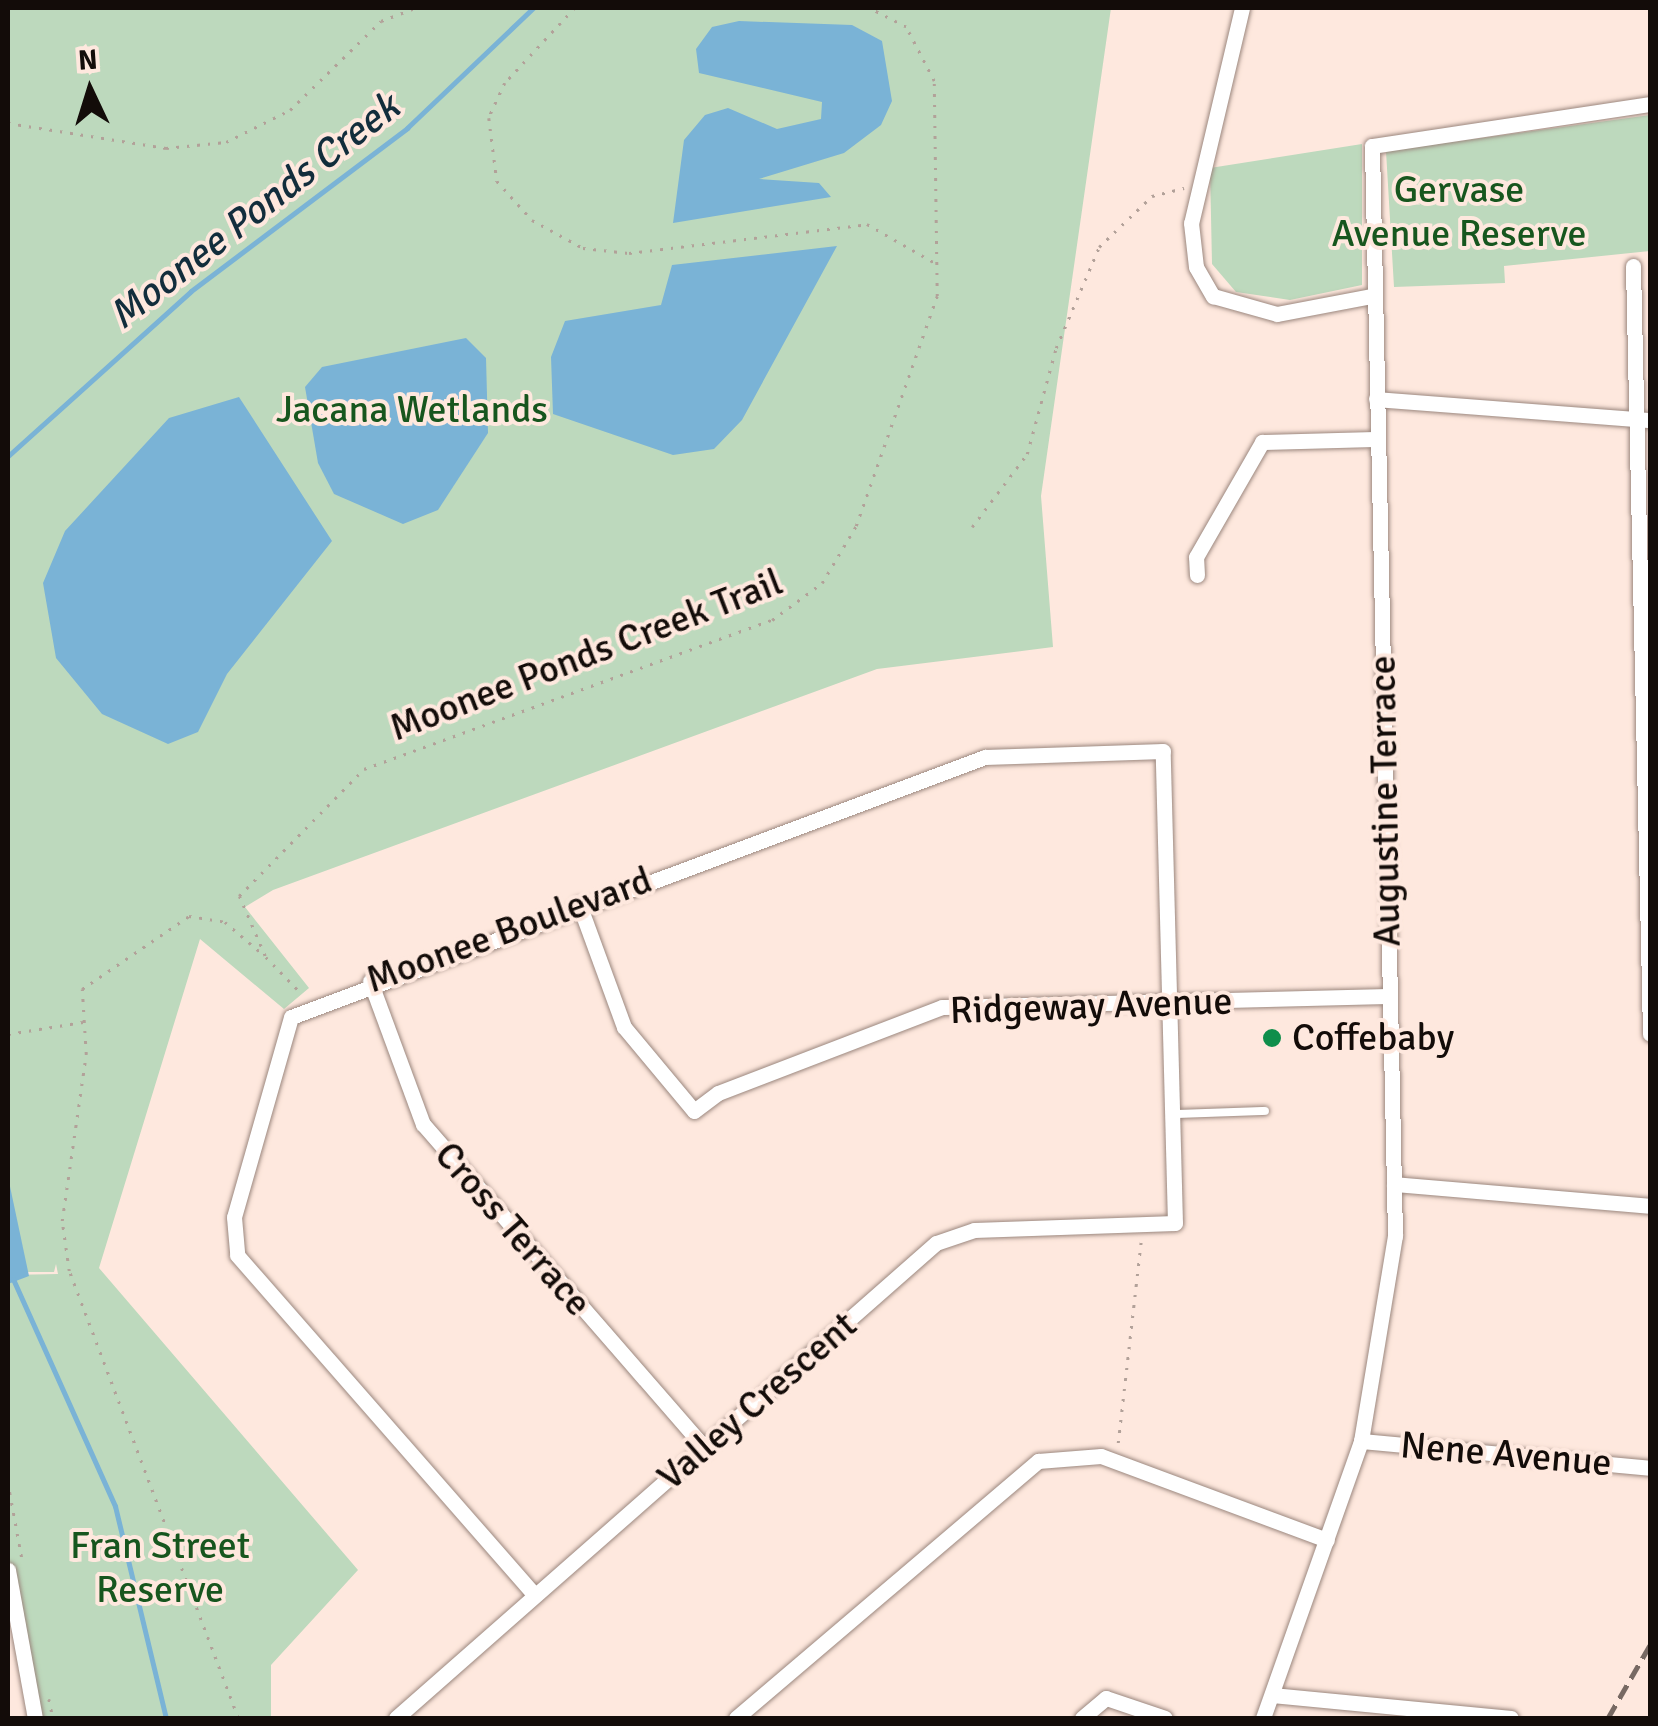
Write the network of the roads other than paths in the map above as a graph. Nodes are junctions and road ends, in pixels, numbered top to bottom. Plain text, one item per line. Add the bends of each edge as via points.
1 (1242, 8) edge
2 (1650, 104) edge
3 (1633, 266) dead end
4 (1370, 296) junction
5 (1376, 399) junction
6 (1643, 420) edge
7 (1376, 439) junction
8 (1198, 575) dead end
9 (580, 904) junction
10 (370, 981) junction
11 (1390, 996) junction
12 (1166, 1002) junction
13 (1650, 1034) edge
14 (1265, 1111) dead end
15 (1169, 1114) junction
16 (1394, 1184) junction
17 (1650, 1206) edge
18 (1361, 1441) junction
19 (705, 1448) junction
20 (1650, 1468) edge
21 (1327, 1540) junction
22 (8, 1570) edge
23 (535, 1595) junction
24 (1272, 1695) junction
25 (35, 1718) edge
26 (396, 1718) edge
27 (736, 1718) edge
28 (1082, 1718) edge
29 (1164, 1718) edge
30 (1263, 1718) edge
31 (1510, 1718) edge

1 - 4 street via 1191,223 1196,266 1213,296 1277,314
2 - 4 street, Augustine Terrace via 1372,146
3 - 6 street
4 - 5 street, Augustine Terrace
5 - 6 street
5 - 7 street, Augustine Terrace
6 - 13 street
7 - 8 street via 1262,442 1196,557
7 - 11 street, Augustine Terrace
9 - 10 street, Moonee Boulevard
9 - 12 street, Ridgeway Avenue via 624,1027 694,1110 718,1093 942,1007
9 - 12 street, Moonee Boulevard via 985,756 1163,752
10 - 19 street, Cross Terrace via 424,1124
10 - 23 street, Moonee Boulevard via 290,1016 234,1217 237,1255
11 - 12 street, Ridgeway Avenue
11 - 16 street, Augustine Terrace
12 - 15 street
14 - 15 lane
15 - 19 street, Valley Crescent via 1175,1223 974,1230 936,1244
16 - 17 street
16 - 18 street, Augustine Terrace via 1395,1236
18 - 20 street, Nene Avenue
18 - 21 street, Augustine Terrace
19 - 23 street, Valley Crescent
21 - 24 street, Augustine Terrace
21 - 27 street via 1100,1456 1038,1461
22 - 25 street
23 - 26 street, Valley Crescent
24 - 30 street, Augustine Terrace
24 - 31 street
28 - 29 street via 1106,1698

